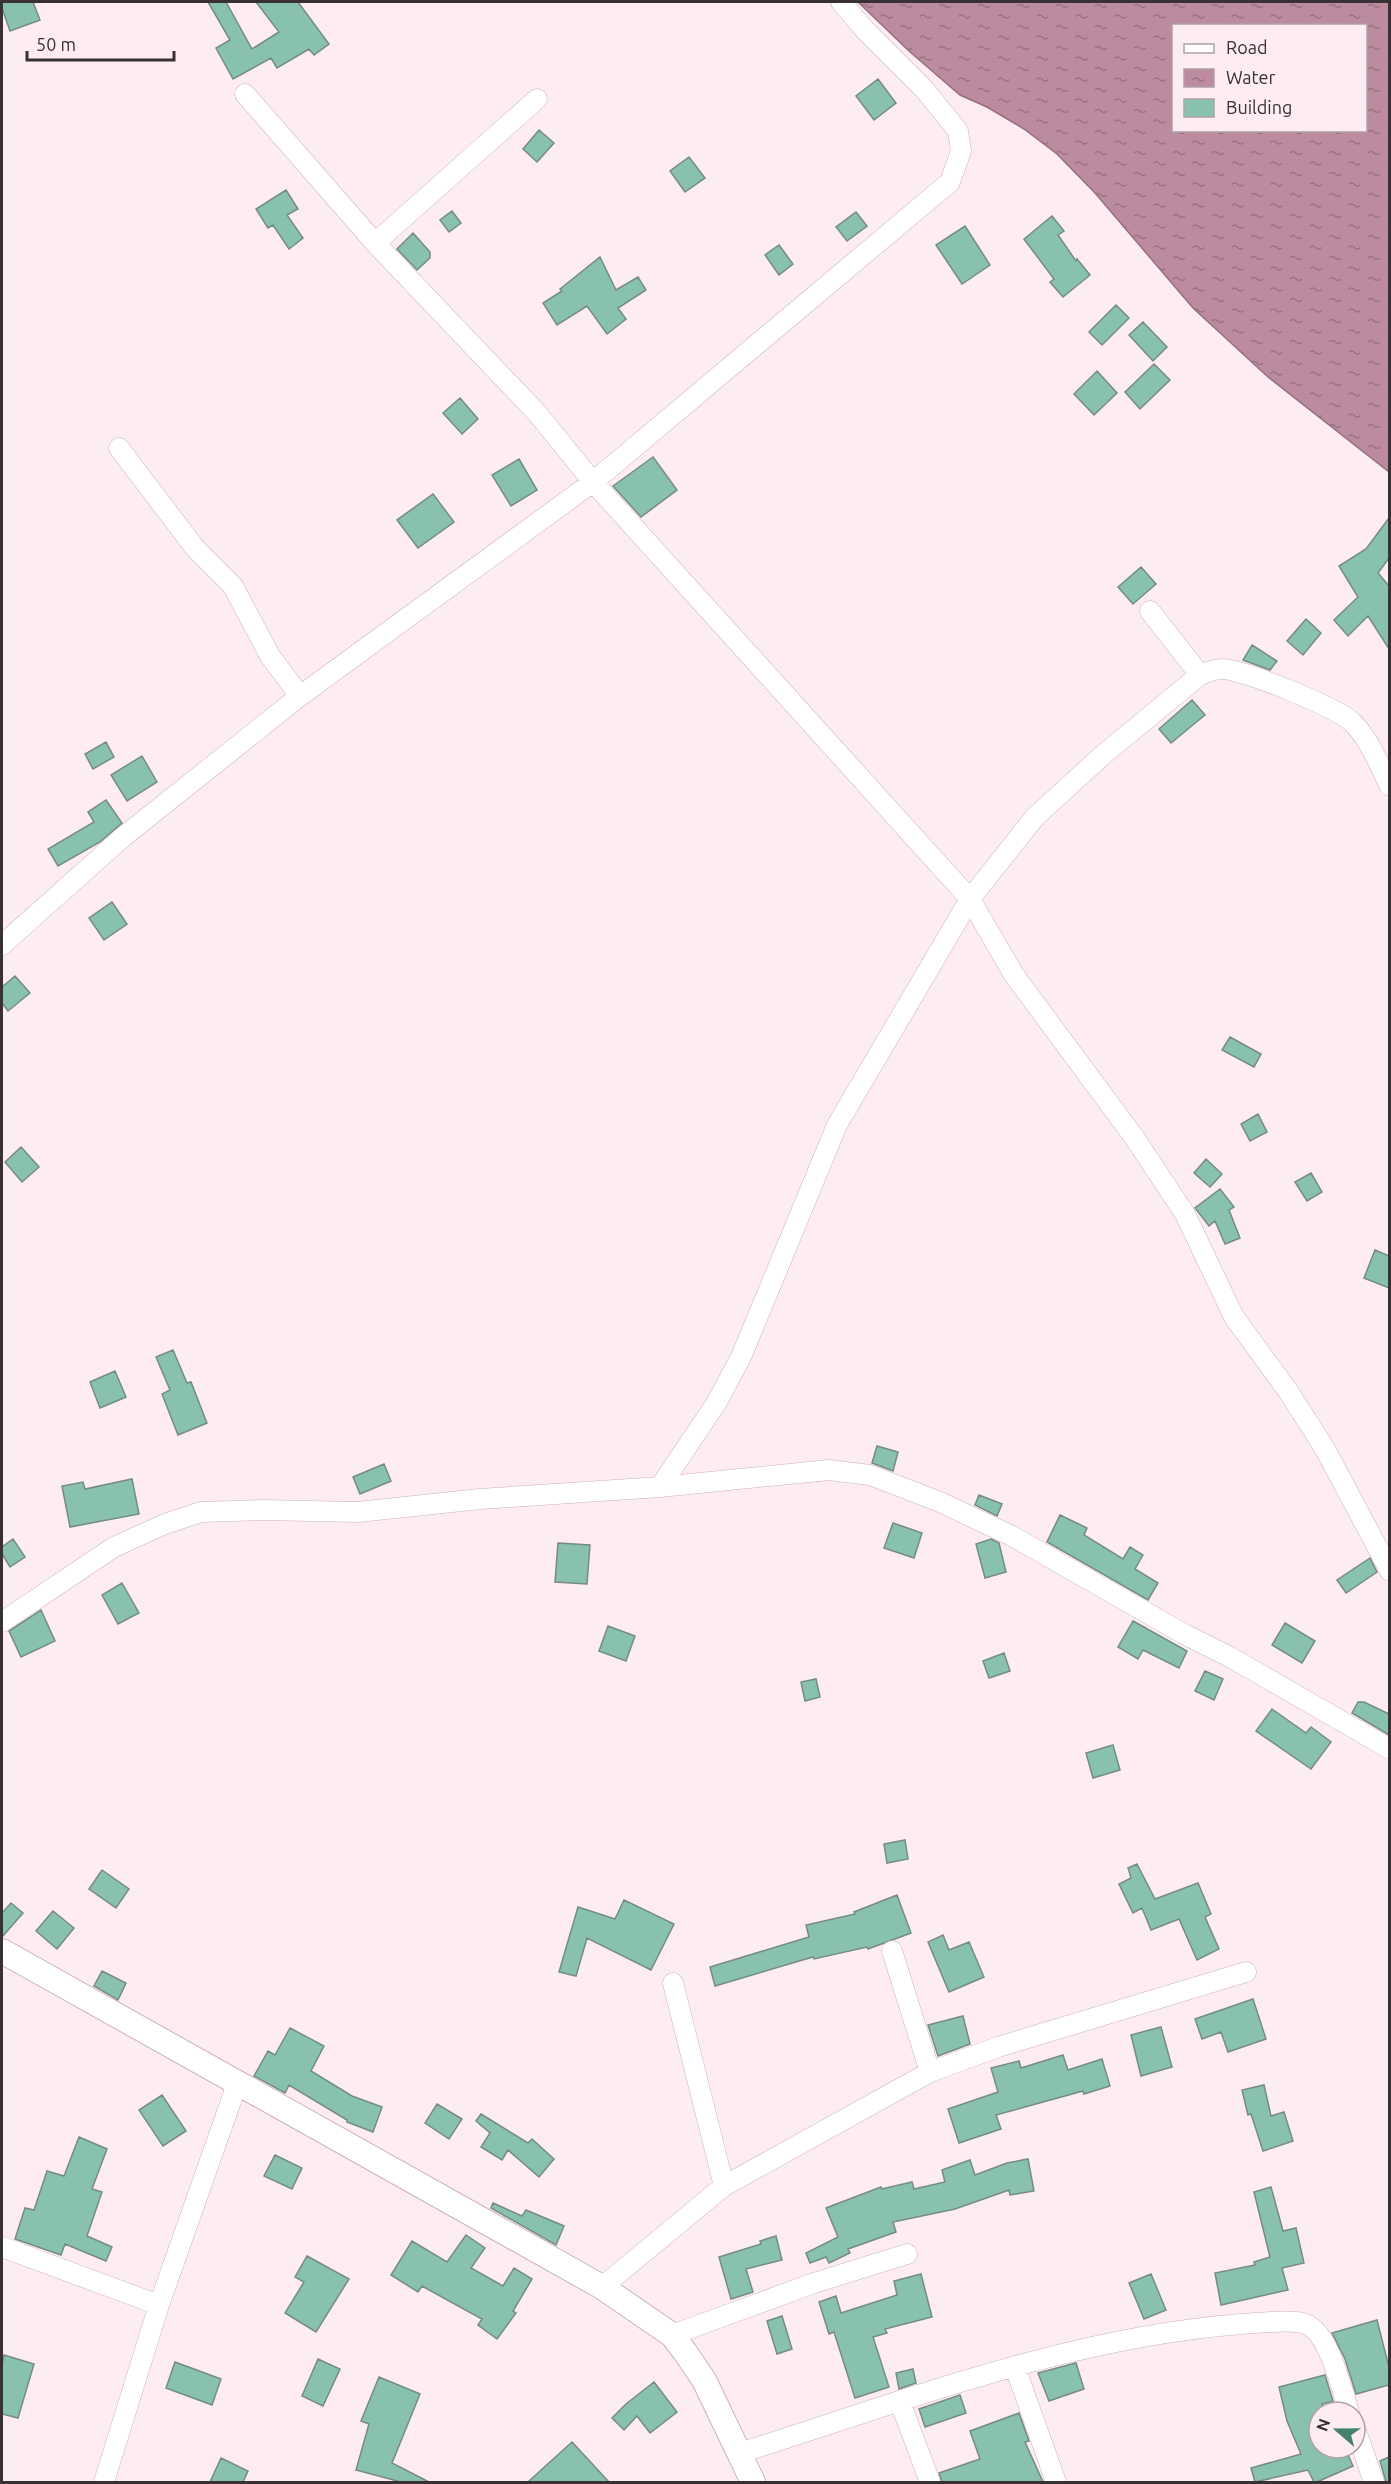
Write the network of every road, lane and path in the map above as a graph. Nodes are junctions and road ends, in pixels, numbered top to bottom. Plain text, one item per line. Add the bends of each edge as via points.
1 (841, 2) edge
2 (245, 94) dead end
3 (537, 99) dead end
4 (375, 243) junction
5 (119, 448) dead end
6 (593, 482) junction
7 (1150, 611) dead end
8 (1200, 675) junction
9 (300, 696) junction
10 (1389, 786) edge
11 (970, 899) junction
12 (2, 945) edge
13 (660, 1487) junction
14 (1389, 1571) edge
15 (2, 1622) edge
16 (1389, 1749) edge
17 (2, 1951) edge
18 (892, 1951) dead end
19 (1246, 1972) dead end
20 (674, 1983) dead end
21 (930, 2072) junction
22 (237, 2084) junction
23 (724, 2186) junction
24 (2, 2247) edge
25 (907, 2254) dead end
26 (602, 2287) junction
27 (159, 2305) junction
28 (672, 2335) junction
29 (1015, 2367) junction
30 (1345, 2400) edge
31 (900, 2402) junction
32 (740, 2452) junction
33 (1366, 2460) edge
34 (104, 2482) edge
35 (753, 2482) edge
36 (930, 2482) edge
37 (1056, 2482) edge
38 (1374, 2482) edge

1 - 6 street via 924,89 958,131 961,151 950,182
2 - 4 street
3 - 4 street
4 - 6 street via 537,413
5 - 9 street via 195,548 233,586 270,656
6 - 9 street
6 - 11 street
7 - 8 street
8 - 10 street via 1211,670 1237,671 1331,708 1352,721 1365,737
8 - 11 street via 1035,817
9 - 12 street via 123,837
11 - 13 street via 837,1125 741,1357 717,1402
11 - 14 street via 1014,975 1134,1137 1185,1214 1234,1317 1325,1449
13 - 15 street via 358,1512 201,1512 114,1547
13 - 16 street via 829,1470 870,1475 1012,1536
17 - 22 street
18 - 21 street
19 - 21 street via 998,2047
20 - 23 street
21 - 23 street
22 - 26 street
22 - 27 street
23 - 26 street
24 - 27 street
25 - 28 street
26 - 28 street
27 - 34 street
28 - 32 street via 704,2379
29 - 30 street via 1065,2353 1218,2326 1306,2324 1328,2348
29 - 31 street
29 - 37 street
31 - 32 street
31 - 36 street
32 - 35 street
33 - 38 street

